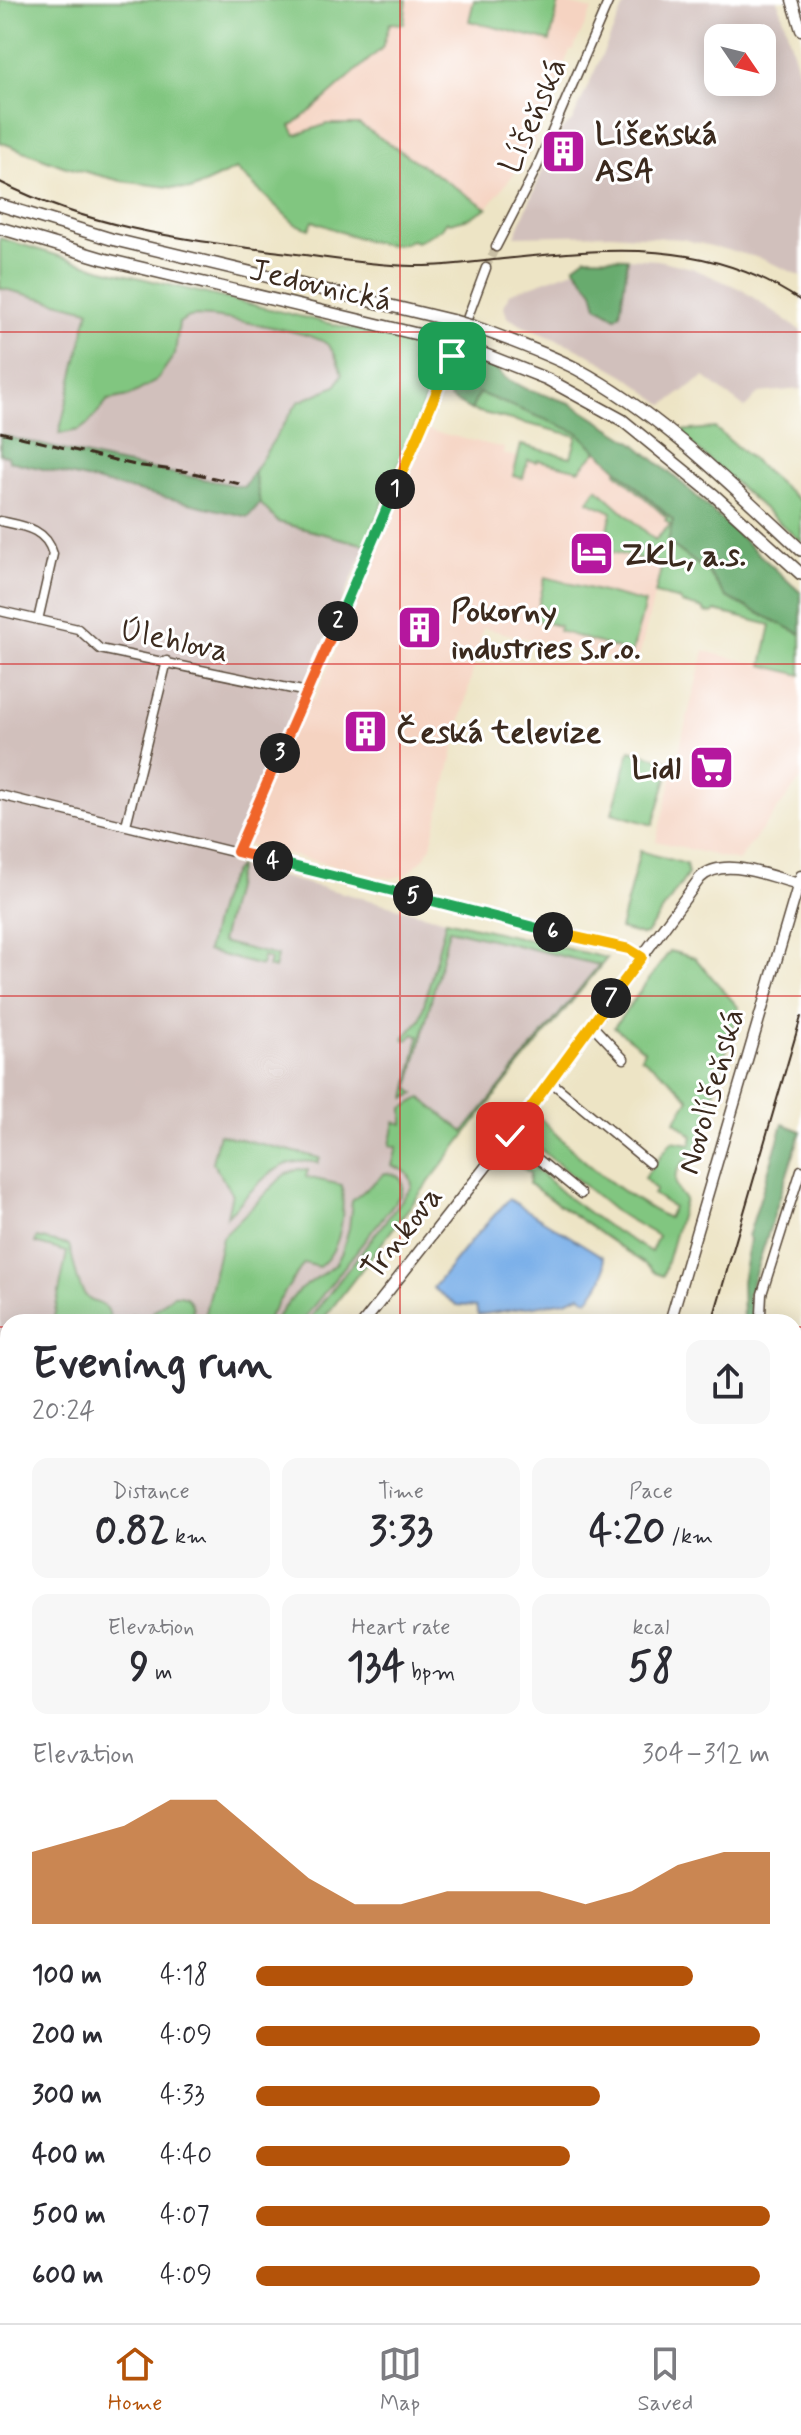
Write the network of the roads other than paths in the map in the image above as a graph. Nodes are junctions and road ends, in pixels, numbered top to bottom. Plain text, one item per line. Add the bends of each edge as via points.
1 (609, 0) edge
2 (792, 0) edge
3 (801, 30) edge
4 (0, 205) edge
5 (0, 228) edge
6 (496, 247) tunnel mouth
7 (486, 268) tunnel mouth
8 (471, 323) junction
9 (452, 356) tunnel mouth
10 (0, 521) edge
11 (801, 550) edge
12 (801, 574) edge
13 (0, 611) edge
14 (38, 620) junction
15 (167, 661) junction
16 (307, 692) junction
17 (0, 795) edge
18 (126, 825) junction
19 (237, 852) junction
20 (800, 880) edge
21 (642, 957) junction
22 (591, 1024) junction
23 (624, 1059) dead end
24 (550, 1081) junction
25 (510, 1136) junction
26 (649, 1163) dead end
27 (801, 1170) edge
28 (581, 1194) dead end
29 (370, 1314) edge
30 (672, 1314) edge
31 (761, 1314) edge

1 - 6 street, Líšeňská
2 - 3 street
4 - 8 main road, Jedovnická, bridge via 111,239
5 - 12 main road, Jedovnická, bridge via 104,259 446,341 547,379 622,420
7 - 8 street
8 - 11 main road, Jedovnická via 578,370 632,405 706,461
9 - 16 street
10 - 14 street via 34,529 50,543 53,554
13 - 14 street, Úlehlova
14 - 15 street, Úlehlova via 78,629 100,649
15 - 16 street, Úlehlova
15 - 18 street
16 - 19 street
17 - 18 street
18 - 19 street
19 - 21 street via 629,949
20 - 21 street, Trnkova via 713,868 697,881
20 - 30 street, Novolíšeňská
21 - 22 street, Trnkova
22 - 23 street
22 - 24 street, Trnkova
24 - 25 street, Trnkova
24 - 26 street
25 - 28 street
25 - 29 street, Trnkova
27 - 31 street via 762,1294

